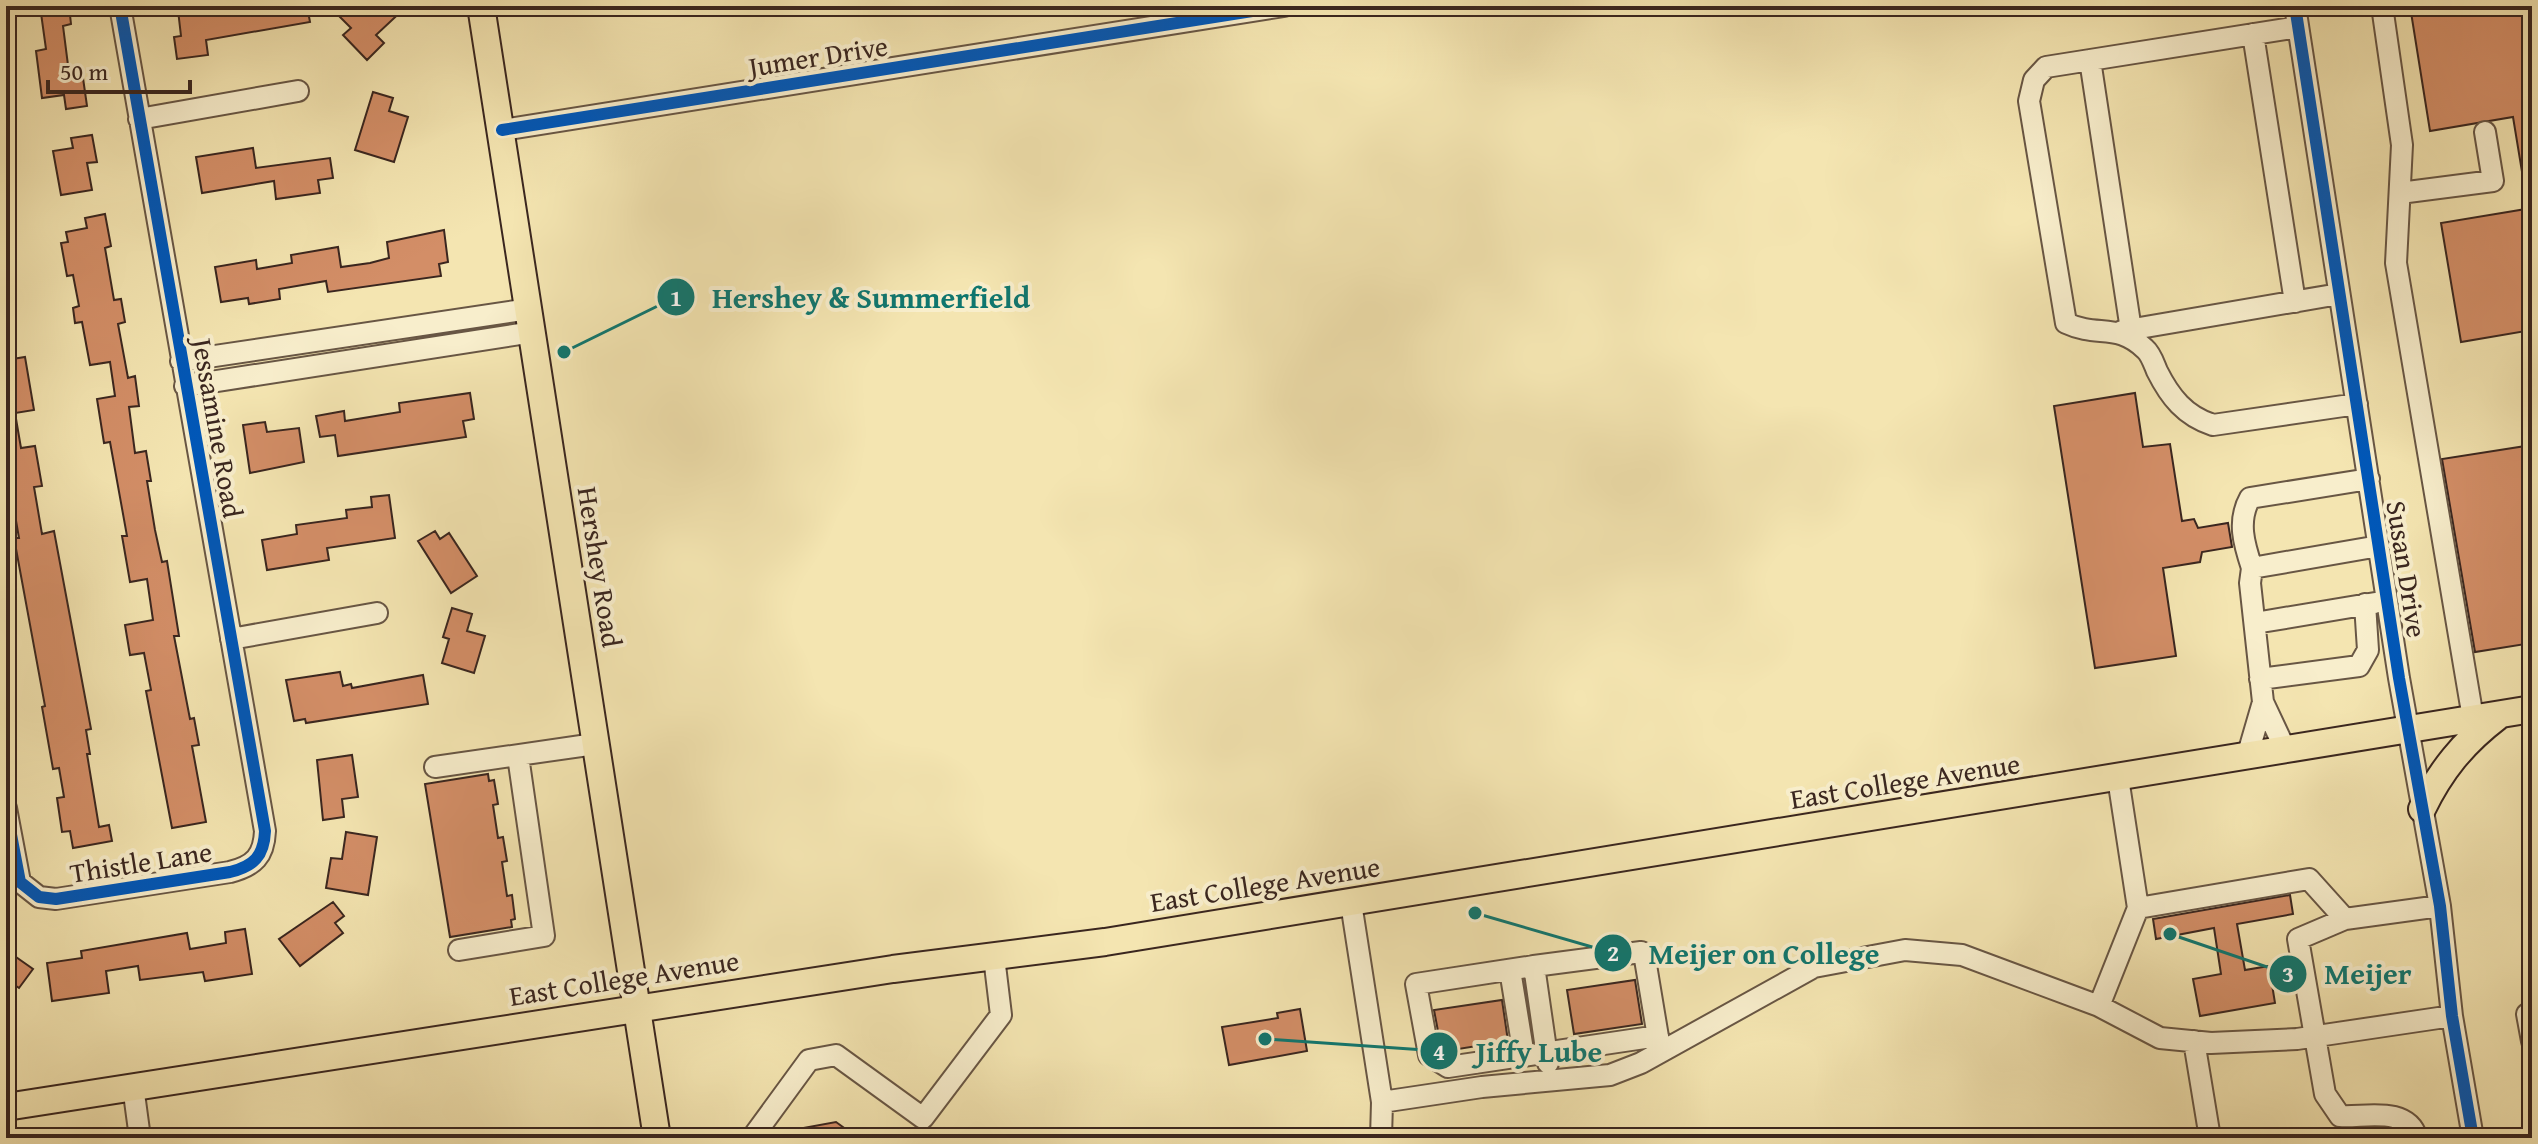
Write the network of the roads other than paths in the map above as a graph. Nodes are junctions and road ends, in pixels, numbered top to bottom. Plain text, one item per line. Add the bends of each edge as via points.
1 (120, 6) edge
2 (481, 6) edge
3 (1284, 6) edge
4 (2295, 6) edge
5 (2382, 6) edge
6 (1162, 16) edge
7 (2298, 27) junction
8 (2253, 34) junction
9 (2090, 60) junction
10 (298, 91) dead end
11 (139, 119) junction
12 (502, 130) junction
13 (2485, 132) dead end
14 (2400, 193) junction
15 (2339, 294) junction
16 (2295, 302) junction
17 (531, 321) junction
18 (2126, 330) junction
19 (379, 331) junction
20 (383, 356) junction
21 (181, 361) junction
22 (185, 386) junction
23 (2357, 404) junction
24 (2369, 479) junction
25 (2379, 546) junction
26 (2252, 568) junction
27 (2387, 601) junction
28 (2365, 604) junction
29 (377, 613) dead end
30 (2255, 623) junction
31 (231, 639) junction
32 (2260, 679) junction
33 (2263, 702) junction
34 (2532, 709) edge
35 (2501, 714) junction
36 (2473, 718) junction
37 (2408, 729) junction
38 (595, 744) junction
39 (2286, 751) junction
40 (518, 756) junction
41 (2247, 757) junction
42 (435, 767) dead end
43 (2118, 778) junction
44 (6, 808) edge
45 (2422, 809) junction
46 (259, 857) joint
47 (1351, 903) junction
48 (2440, 906) junction
49 (2138, 908) junction
50 (2345, 919) junction
51 (459, 950) dead end
52 (994, 957) junction
53 (1534, 966) junction
54 (1510, 970) junction
55 (2099, 1006) junction
56 (636, 1008) junction
57 (2532, 1013) edge
58 (2452, 1016) junction
59 (2316, 1036) junction
60 (2194, 1041) junction
61 (2532, 1041) edge
62 (1659, 1044) junction
63 (1546, 1053) junction
64 (1524, 1056) junction
65 (1550, 1080) junction
66 (133, 1086) junction
67 (1382, 1102) junction
68 (6, 1107) edge
69 (140, 1138) edge
70 (657, 1138) edge
71 (752, 1138) edge
72 (1381, 1138) edge
73 (2210, 1138) edge
74 (2417, 1138) edge
75 (2473, 1138) edge

1 - 11 street, Jessamine Road
2 - 12 main road, Hershey Road
3 - 6 street, Jumer Drive
4 - 7 street, Susan Drive
5 - 14 street via 2402,145
6 - 12 street, Jumer Drive
7 - 8 street
7 - 15 street, Susan Drive
8 - 9 street
8 - 16 street
9 - 18 street
9 - 18 street via 2046,67 2034,80 2029,101 2066,323 2084,332
10 - 11 street
11 - 21 street, Jessamine Road
12 - 17 main road, Hershey Road
13 - 14 street via 2493,181
14 - 36 street via 2396,263
15 - 16 street
15 - 23 street, Susan Drive
16 - 18 street
17 - 19 street
17 - 20 street
17 - 38 main road, Hershey Road
18 - 23 street via 2148,351 2168,393 2192,419 2213,425
19 - 20 street
19 - 21 street
20 - 22 street
21 - 22 street, Jessamine Road
22 - 31 street, Jessamine Road
23 - 24 street, Susan Drive
24 - 25 street, Susan Drive
24 - 26 street via 2250,498 2242,513
25 - 26 street
25 - 27 street, Susan Drive
26 - 30 street
27 - 28 street
27 - 37 street, Susan Drive
28 - 30 street
28 - 32 street via 2368,650 2359,666
29 - 31 street
30 - 32 street
31 - 46 street, Jessamine Road via 265,831
32 - 33 street
33 - 39 street
33 - 41 street
34 - 35 main road, East College Avenue
35 - 36 main road, East College Avenue
35 - 45 main road via 2465,741
36 - 37 main road, East College Avenue
37 - 39 main road, East College Avenue
37 - 45 street, Susan Drive
38 - 40 street
38 - 56 main road, Hershey Road
39 - 41 main road, East College Avenue
40 - 42 street
40 - 51 street via 544,936
41 - 43 main road, East College Avenue
43 - 47 main road, East College Avenue
43 - 49 street
44 - 46 street, Thistle Lane via 17,871 39,897 56,899 230,872
45 - 48 street, Susan Drive
47 - 52 main road, East College Avenue
47 - 67 street
48 - 50 street
48 - 58 street, Susan Drive
49 - 50 street via 2309,879
49 - 55 street
50 - 59 street via 2298,939
52 - 56 main road, East College Avenue
52 - 71 street via 1001,1015 923,1118 836,1055 809,1060
53 - 54 street
53 - 62 street via 1641,952
53 - 63 street
54 - 64 street
54 - 64 street via 1416,984 1429,1055 1448,1067
55 - 60 street via 2160,1038
55 - 62 street via 1962,955 1905,950 1814,967
56 - 66 main road, East College Avenue
56 - 70 main road, Hershey Road
57 - 61 street via 2527,1014
58 - 59 street
58 - 75 street, Susan Drive
59 - 60 street
59 - 74 street via 2325,1094 2340,1116 2391,1116 2406,1123
60 - 73 street
62 - 63 street
62 - 65 street via 1610,1075
63 - 64 street
63 - 65 street
65 - 67 street
66 - 68 main road, East College Avenue
66 - 69 street
67 - 72 street

